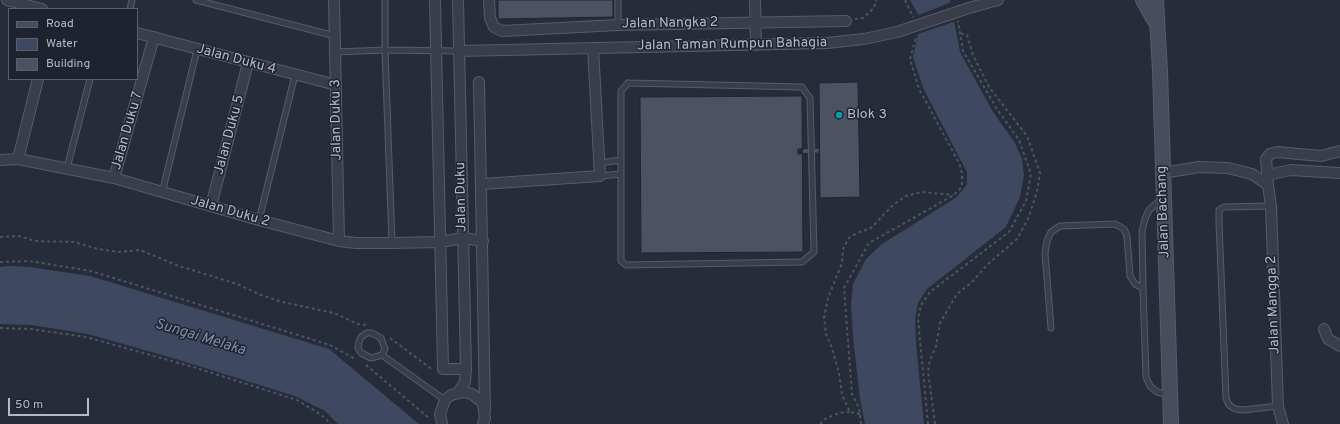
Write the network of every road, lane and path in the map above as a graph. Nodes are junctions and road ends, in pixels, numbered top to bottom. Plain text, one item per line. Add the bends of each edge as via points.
1 (7, 0) edge
2 (196, 0) edge
3 (334, 0) edge
4 (385, 0) edge
5 (435, 0) edge
6 (458, 0) edge
7 (489, 0) edge
8 (618, 0) edge
9 (755, 0) edge
10 (876, 0) edge
11 (905, 0) edge
12 (998, 0) edge
13 (1143, 0) edge
14 (1156, 0) edge
15 (38, 8) edge
16 (913, 18) dead end
17 (846, 21) joint
18 (958, 21) dead end
19 (755, 22) junction
20 (618, 25) junction
21 (1158, 28) junction
22 (138, 33) edge
23 (960, 33) junction
24 (335, 36) junction
25 (154, 37) junction
26 (916, 37) dead end
27 (756, 45) junction
28 (593, 48) junction
29 (197, 50) junction
30 (385, 50) junction
31 (437, 51) junction
32 (459, 51) junction
33 (335, 52) junction
34 (248, 63) junction
35 (295, 75) junction
36 (38, 80) edge
37 (90, 80) edge
38 (479, 82) dead end
39 (336, 85) junction
40 (1340, 152) edge
41 (0, 160) edge
42 (18, 160) junction
43 (622, 160) junction
44 (600, 163) junction
45 (67, 168) junction
46 (1163, 173) junction
47 (1340, 173) edge
48 (621, 174) junction
49 (600, 176) junction
50 (114, 178) junction
51 (1267, 180) junction
52 (482, 184) junction
53 (162, 193) junction
54 (954, 195) junction
55 (1164, 198) junction
56 (211, 206) junction
57 (1271, 206) junction
58 (259, 220) junction
59 (0, 237) edge
60 (463, 238) junction
61 (339, 241) junction
62 (483, 241) junction
63 (440, 242) junction
64 (392, 243) junction
65 (0, 262) edge
66 (1143, 288) junction
67 (371, 326) dead end
68 (0, 328) edge
69 (1051, 328) dead end
70 (1324, 329) dead end
71 (384, 333) dead end
72 (1340, 346) edge
73 (382, 355) junction
74 (356, 360) dead end
75 (363, 363) dead end
76 (466, 369) junction
77 (436, 372) dead end
78 (458, 393) junction
79 (1170, 395) junction
80 (445, 400) junction
81 (1278, 406) junction
82 (485, 410) junction
83 (850, 412) junction
84 (860, 414) junction
85 (332, 424) edge
86 (436, 424) edge
87 (442, 424) edge
88 (483, 424) edge
89 (820, 424) edge
90 (861, 424) edge
91 (928, 424) edge
92 (935, 424) edge
93 (1171, 424) edge
94 (1283, 424) edge

1 - 15 street
2 - 24 lane
3 - 24 street, Jalan Duku 3
4 - 30 lane
5 - 31 street
6 - 32 street, Jalan Duku
7 - 20 street, Jalan Nangka 2 via 490,18 494,27 502,31
8 - 20 lane
9 - 19 street
10 - 17 path via 874,8 863,18
11 - 16 path
12 - 27 street, Jalan Taman Rumpun Bahagia, bridge via 898,32 864,39
13 - 21 street
14 - 21 street, Jalan Bachang
17 - 19 street, Jalan Nangka 2
18 - 23 path
19 - 20 street, Jalan Nangka 2
19 - 27 street
21 - 46 street, Jalan Bachang
22 - 25 street, Jalan Duku 4
23 - 91 path via 963,51 997,109 1019,140 1031,174 1026,201 1009,232 930,292 922,305 918,319
23 - 92 path via 967,35 973,55 989,87 1027,136 1040,173 1028,219 1016,239 957,294 940,323 928,371
24 - 33 street, Jalan Duku 3
25 - 29 street, Jalan Duku 4
25 - 50 street, Jalan Duku 7
26 - 54 path via 910,59 920,89 962,173 960,189
27 - 28 street, Jalan Taman Rumpun Bahagia
28 - 32 street, Jalan Taman Rumpun Bahagia
28 - 44 street
29 - 34 street, Jalan Duku 4
29 - 53 lane
30 - 31 lane
30 - 33 lane
30 - 64 lane
31 - 32 lane
31 - 63 street
32 - 60 street, Jalan Duku
33 - 39 street, Jalan Duku 3
34 - 35 street, Jalan Duku 4
34 - 56 street, Jalan Duku 5
35 - 39 street, Jalan Duku 4
35 - 58 lane
36 - 42 street
37 - 45 lane
38 - 52 street
39 - 61 street, Jalan Duku 3
40 - 51 street, Jalan Mangga 2 via 1320,156 1277,152 1270,154 1266,159
41 - 42 street, Jalan Duku 2
42 - 45 street, Jalan Duku 2
43 - 44 lane
43 - 48 lane
43 - 48 lane via 621,91 628,83 802,87 810,98 814,252 802,262 626,265 621,260
44 - 49 street
45 - 50 street, Jalan Duku 2
46 - 51 street via 1200,167 1228,168
46 - 55 street, Jalan Bachang
47 - 51 street via 1291,170
48 - 49 lane
49 - 52 street
50 - 53 street, Jalan Duku 2
51 - 57 street, Jalan Mangga 2
52 - 62 street
53 - 56 street, Jalan Duku 2
54 - 83 path via 922,192 906,196 893,205 872,228 849,238 843,249 842,263 828,298 824,318 826,334 839,373 842,395
54 - 84 path via 869,243 844,288 852,394
55 - 66 lane via 1149,210 1142,231
55 - 79 street, Jalan Bachang
56 - 58 street, Jalan Duku 2
57 - 81 street, Jalan Mangga 2
57 - 81 lane via 1224,207 1219,210 1219,222 1226,398 1229,406 1235,409
58 - 61 street, Jalan Duku 2
59 - 67 path via 19,236 35,241 74,242 119,252 140,250 179,266 237,284 261,296 334,313 358,324
60 - 62 street, Jalan Duku 2
60 - 63 street, Jalan Duku 2
60 - 76 street, Jalan Duku
61 - 64 street, Jalan Duku 2
62 - 82 street
63 - 64 street, Jalan Duku 2
63 - 76 street via 443,369
65 - 74 path via 30,261 91,270 330,345
66 - 69 lane via 1135,284 1130,276 1127,236 1124,229 1115,224 1060,226 1051,232 1045,253
66 - 79 lane via 1146,377 1150,386 1157,392
68 - 85 path via 31,329 86,337 194,367 297,400
70 - 72 street via 1328,339
71 - 77 path
73 - 73 lane via 370,358 361,353 358,348 361,337 367,333 378,335 384,344
73 - 80 lane
75 - 86 path
76 - 78 street, Jalan Duku via 465,382
78 - 80 street
78 - 82 street via 472,394 483,404
79 - 93 street, Jalan Bachang
80 - 87 street via 440,414
81 - 94 street, Jalan Mangga 2
82 - 88 street
83 - 84 path
83 - 89 path via 839,413
84 - 90 path

